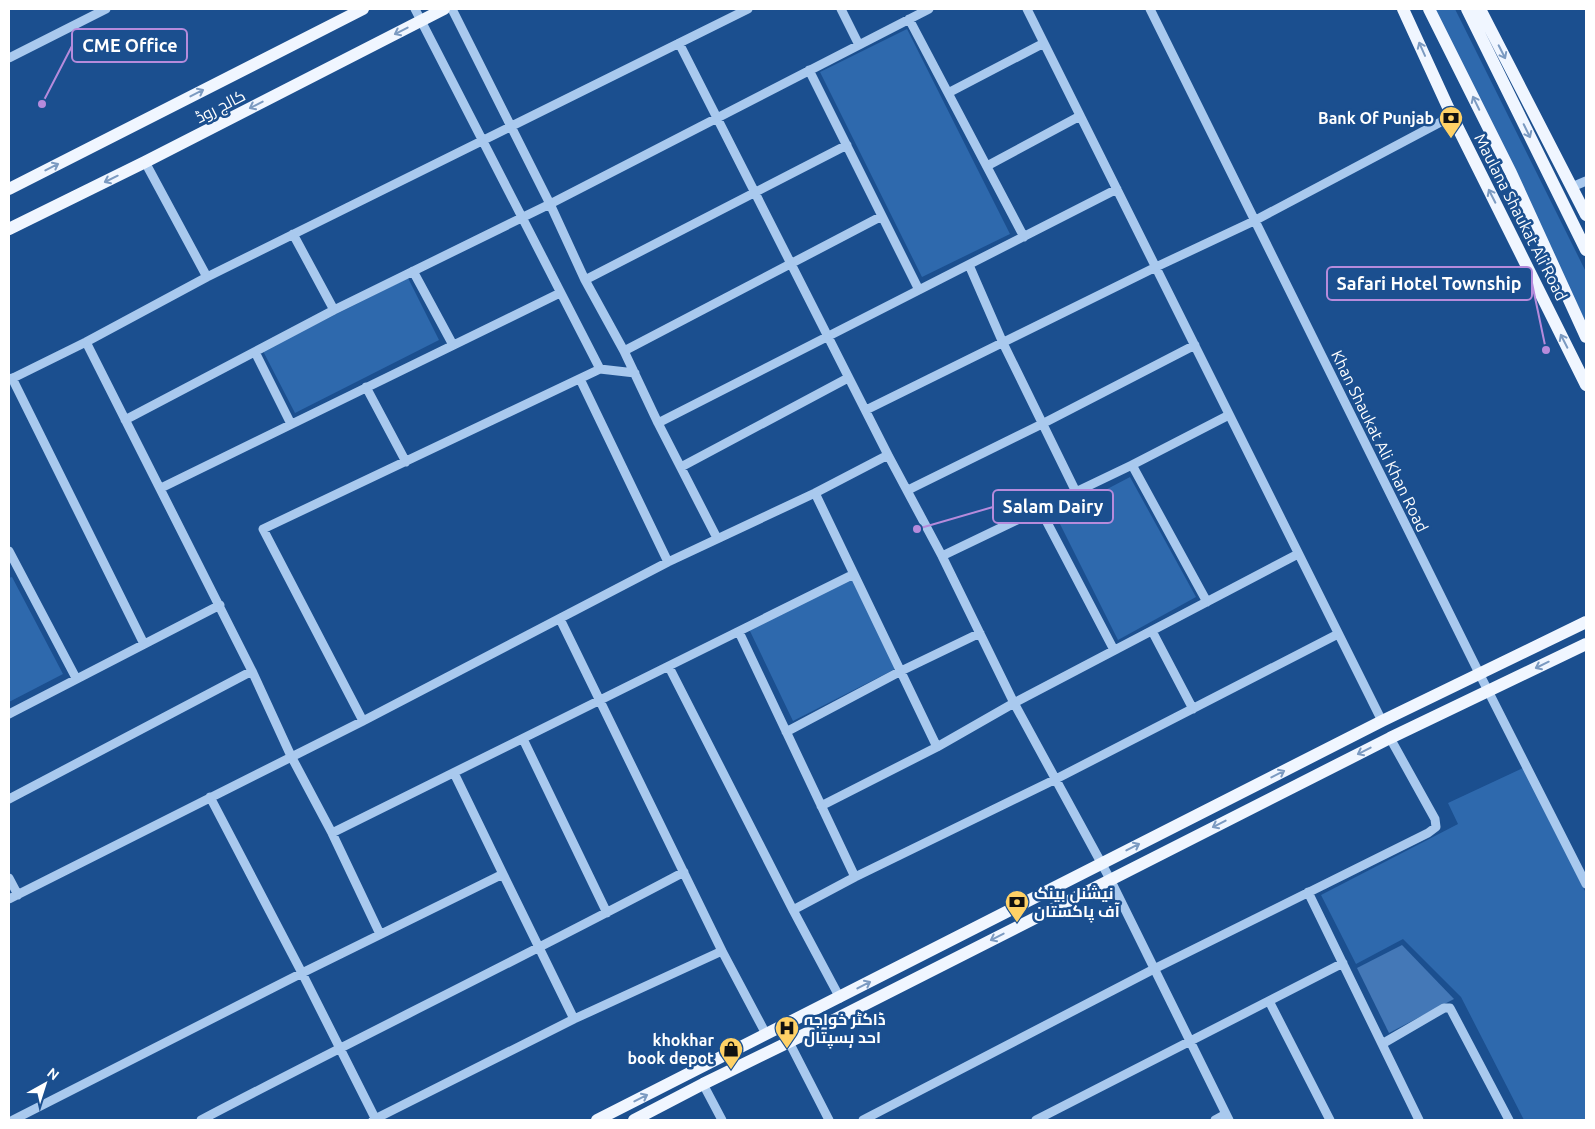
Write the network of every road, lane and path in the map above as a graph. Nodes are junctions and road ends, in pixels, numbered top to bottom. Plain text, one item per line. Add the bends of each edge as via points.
1 (106, 9) edge
2 (364, 9) edge
3 (415, 9) edge
4 (444, 9) edge
5 (452, 9) edge
6 (748, 9) edge
7 (842, 9) edge
8 (929, 9) edge
9 (1027, 9) edge
10 (1150, 9) edge
11 (1403, 9) edge
12 (1429, 9) edge
13 (1467, 9) edge
14 (1480, 9) edge
15 (909, 19) junction
16 (420, 21) junction
17 (678, 43) junction
18 (1044, 43) junction
19 (859, 44) junction
20 (9, 58) edge
21 (809, 70) junction
22 (948, 93) junction
23 (1080, 116) junction
24 (1452, 116) junction
25 (716, 118) junction
26 (512, 127) junction
27 (483, 141) junction
28 (847, 145) junction
29 (145, 162) junction
30 (987, 166) junction
31 (1586, 182) edge
32 (1572, 187) junction
33 (9, 189) edge
34 (1117, 189) junction
35 (754, 193) junction
36 (550, 204) junction
37 (1586, 215) edge
38 (882, 216) junction
39 (522, 218) junction
40 (1254, 221) junction
41 (9, 229) edge
42 (293, 234) junction
43 (1024, 237) junction
44 (1586, 250) edge
45 (790, 264) junction
46 (969, 265) junction
47 (1156, 267) junction
48 (413, 271) junction
49 (207, 277) junction
50 (585, 280) junction
51 (919, 290) junction
52 (560, 293) junction
53 (334, 310) junction
54 (1586, 336) edge
55 (827, 337) junction
56 (86, 342) junction
57 (1003, 343) junction
58 (453, 345) junction
59 (1195, 346) junction
60 (624, 351) junction
61 (255, 352) junction
62 (600, 369) junction
63 (635, 374) junction
64 (848, 378) junction
65 (10, 379) edge
66 (580, 379) junction
67 (1586, 385) edge
68 (366, 387) junction
69 (866, 410) junction
70 (1229, 416) junction
71 (125, 420) junction
72 (658, 423) junction
73 (291, 424) junction
74 (1042, 424) junction
75 (888, 455) junction
76 (406, 462) junction
77 (1132, 465) junction
78 (681, 467) junction
79 (160, 488) junction
80 (908, 490) junction
81 (1076, 492) junction
82 (815, 494) junction
83 (1040, 509) junction
84 (717, 538) junction
85 (9, 551) edge
86 (1298, 554) junction
87 (942, 556) junction
88 (668, 562) junction
89 (12, 566) edge
90 (854, 574) junction
91 (1207, 602) junction
92 (220, 605) junction
93 (560, 619) junction
94 (1586, 622) edge
95 (1152, 631) junction
96 (739, 632) junction
97 (980, 633) junction
98 (1338, 634) junction
99 (144, 644) junction
100 (1586, 644) edge
101 (1114, 650) junction
102 (669, 667) junction
103 (252, 671) junction
104 (901, 671) junction
105 (1479, 673) junction
106 (76, 678) junction
107 (1488, 691) junction
108 (600, 702) junction
109 (1014, 703) junction
110 (1193, 709) junction
111 (9, 714) edge
112 (363, 721) junction
113 (1382, 721) junction
114 (786, 732) junction
115 (1390, 738) junction
116 (523, 739) junction
117 (937, 747) junction
118 (291, 756) junction
119 (454, 773) junction
120 (1054, 780) junction
121 (210, 797) junction
122 (9, 799) edge
123 (821, 806) junction
124 (332, 833) junction
125 (1101, 864) junction
126 (684, 872) junction
127 (503, 874) junction
128 (855, 877) junction
129 (9, 878) edge
130 (1110, 879) junction
131 (1586, 884) edge
132 (1308, 892) junction
133 (18, 895) junction
134 (9, 900) edge
135 (793, 910) junction
136 (606, 913) junction
137 (380, 934) junction
138 (539, 948) junction
139 (722, 951) junction
140 (1343, 963) junction
141 (1154, 969) junction
142 (302, 973) junction
143 (840, 998) junction
144 (1269, 1001) junction
145 (574, 1019) junction
146 (766, 1034) junction
147 (1190, 1041) junction
148 (789, 1042) junction
149 (1382, 1044) junction
150 (339, 1047) junction
151 (703, 1084) junction
152 (1227, 1117) edge
153 (18, 1119) edge
154 (201, 1120) edge
155 (375, 1120) edge
156 (597, 1120) edge
157 (634, 1120) edge
158 (722, 1120) edge
159 (829, 1120) edge
160 (863, 1120) edge
161 (1036, 1120) edge
162 (1215, 1120) edge
163 (1330, 1120) edge
164 (1419, 1120) edge
165 (1509, 1120) edge

1 - 20 street
33 -> 2 main road, کالج روڈ
3 - 16 street
4 - 16 main road, کالج روڈ
5 - 26 street
6 - 17 street
7 - 19 street
8 - 15 street
9 - 18 street
10 - 40 street, Khan Shaukat Ali Khan Road
24 -> 11 main road, Maulana Shaukat Ali Road
54 -> 12 main road via 1511,173
13 -> 44 main road
14 -> 32 main road
15 - 19 street
15 - 22 street
16 - 27 street
16 -> 29 main road, کالج روڈ
17 - 25 street
17 - 26 street
18 - 22 street
18 - 23 street
19 - 21 street
21 - 25 street
21 - 28 street
22 - 30 street
23 - 30 street
23 - 34 street
24 - 40 street
67 -> 24 main road, Maulana Shaukat Ali Road
25 - 35 street
25 - 36 street
26 - 27 street
26 - 36 street
27 - 39 street
27 - 42 street
28 - 35 street
28 - 38 street
29 -> 41 main road, کالج روڈ
29 - 49 street
30 - 43 street
31 - 32 street
32 - 37 main road
34 - 43 street
34 - 47 street
35 - 45 street
35 - 50 street
36 - 39 street
36 - 50 street
38 - 45 street
38 - 51 street
39 - 48 street
39 - 52 street
40 - 47 street
40 - 105 street, Khan Shaukat Ali Khan Road
42 - 49 street
42 - 53 street
43 - 46 street
45 - 55 street
45 - 60 street
46 - 51 street
46 - 57 street
47 - 57 street
47 - 59 street
48 - 53 street
48 - 58 street
49 - 56 street
50 - 60 street
51 - 55 street
52 - 58 street
52 - 62 street
53 - 61 street
55 - 64 street
55 - 72 street
56 - 65 street
56 - 71 street
57 - 69 street
57 - 74 street
58 - 68 street
59 - 70 street
59 - 74 street
60 - 63 street
61 - 71 street
61 - 73 street
62 - 63 street
62 - 66 street
63 - 72 street
64 - 69 street
64 - 78 street
65 - 99 street
66 - 76 street
66 - 88 street
68 - 73 street
68 - 76 street
69 - 75 street
70 - 77 street
70 - 86 street
71 - 79 street
72 - 78 street
73 - 79 street
74 - 80 street
74 - 81 street
75 - 80 street
75 - 82 street
76 - 112 street via 263,528
77 - 81 street
77 - 91 street
78 - 84 street
79 - 92 street
80 - 87 street
81 - 83 street
82 - 84 street
82 - 90 street
83 - 87 street
83 - 101 street
84 - 88 street
85 - 89 street
86 - 91 street
86 - 98 street
87 - 97 street
88 - 93 street
89 - 106 street
90 - 96 street
90 - 104 street
91 - 95 street
92 - 99 street
92 - 103 street
93 - 108 street
93 - 112 street
94 - 105 main road
95 - 101 street
95 - 110 street
96 - 102 street
96 - 114 street
97 - 104 street
97 - 109 street
98 - 110 street
98 - 113 street
99 - 106 street
100 -> 107 main road
101 - 109 street
102 - 108 street
102 - 135 street
103 - 118 street
103 - 122 street
104 - 114 street
104 - 117 street
105 - 107 street, Khan Shaukat Ali Khan Road
105 - 113 main road
106 - 111 street
107 - 115 main road
107 - 131 street, Khan Shaukat Ali Khan Road
108 - 116 street
108 - 126 street
109 - 117 street
109 - 120 street
110 - 120 street
112 - 118 street
125 -> 113 main road
114 - 123 street
115 -> 130 main road
115 - 132 street via 1436,819 1436,827
116 - 119 street
116 - 136 street
117 - 123 street
118 - 121 street
118 - 124 street
119 - 124 street
119 - 127 street
120 - 125 street
120 - 128 street
121 - 133 street
121 - 142 street
123 - 128 street
124 - 137 street
125 - 130 street
143 -> 125 main road
126 - 136 street
126 - 139 street
127 - 137 street
127 - 138 street
128 - 135 street
129 - 133 street
130 - 141 street
130 -> 148 main road
132 - 140 street
132 - 141 street
133 - 134 street
135 - 143 street
136 - 138 street
137 - 142 street
138 - 145 street
138 - 150 street
139 - 145 street
139 - 146 street
140 - 144 street
140 - 149 street
141 - 147 street
141 - 160 street
142 - 150 street
142 - 153 street
143 - 146 main road
144 - 147 street
144 - 163 street
145 - 155 street
156 -> 146 main road
147 - 152 street
147 - 161 street
148 - 151 main road
148 - 159 street
149 - 164 street
149 - 165 street via 1444,1008 1450,1008
150 - 154 street
150 - 155 street
151 - 157 main road
151 - 158 street
152 - 162 street

